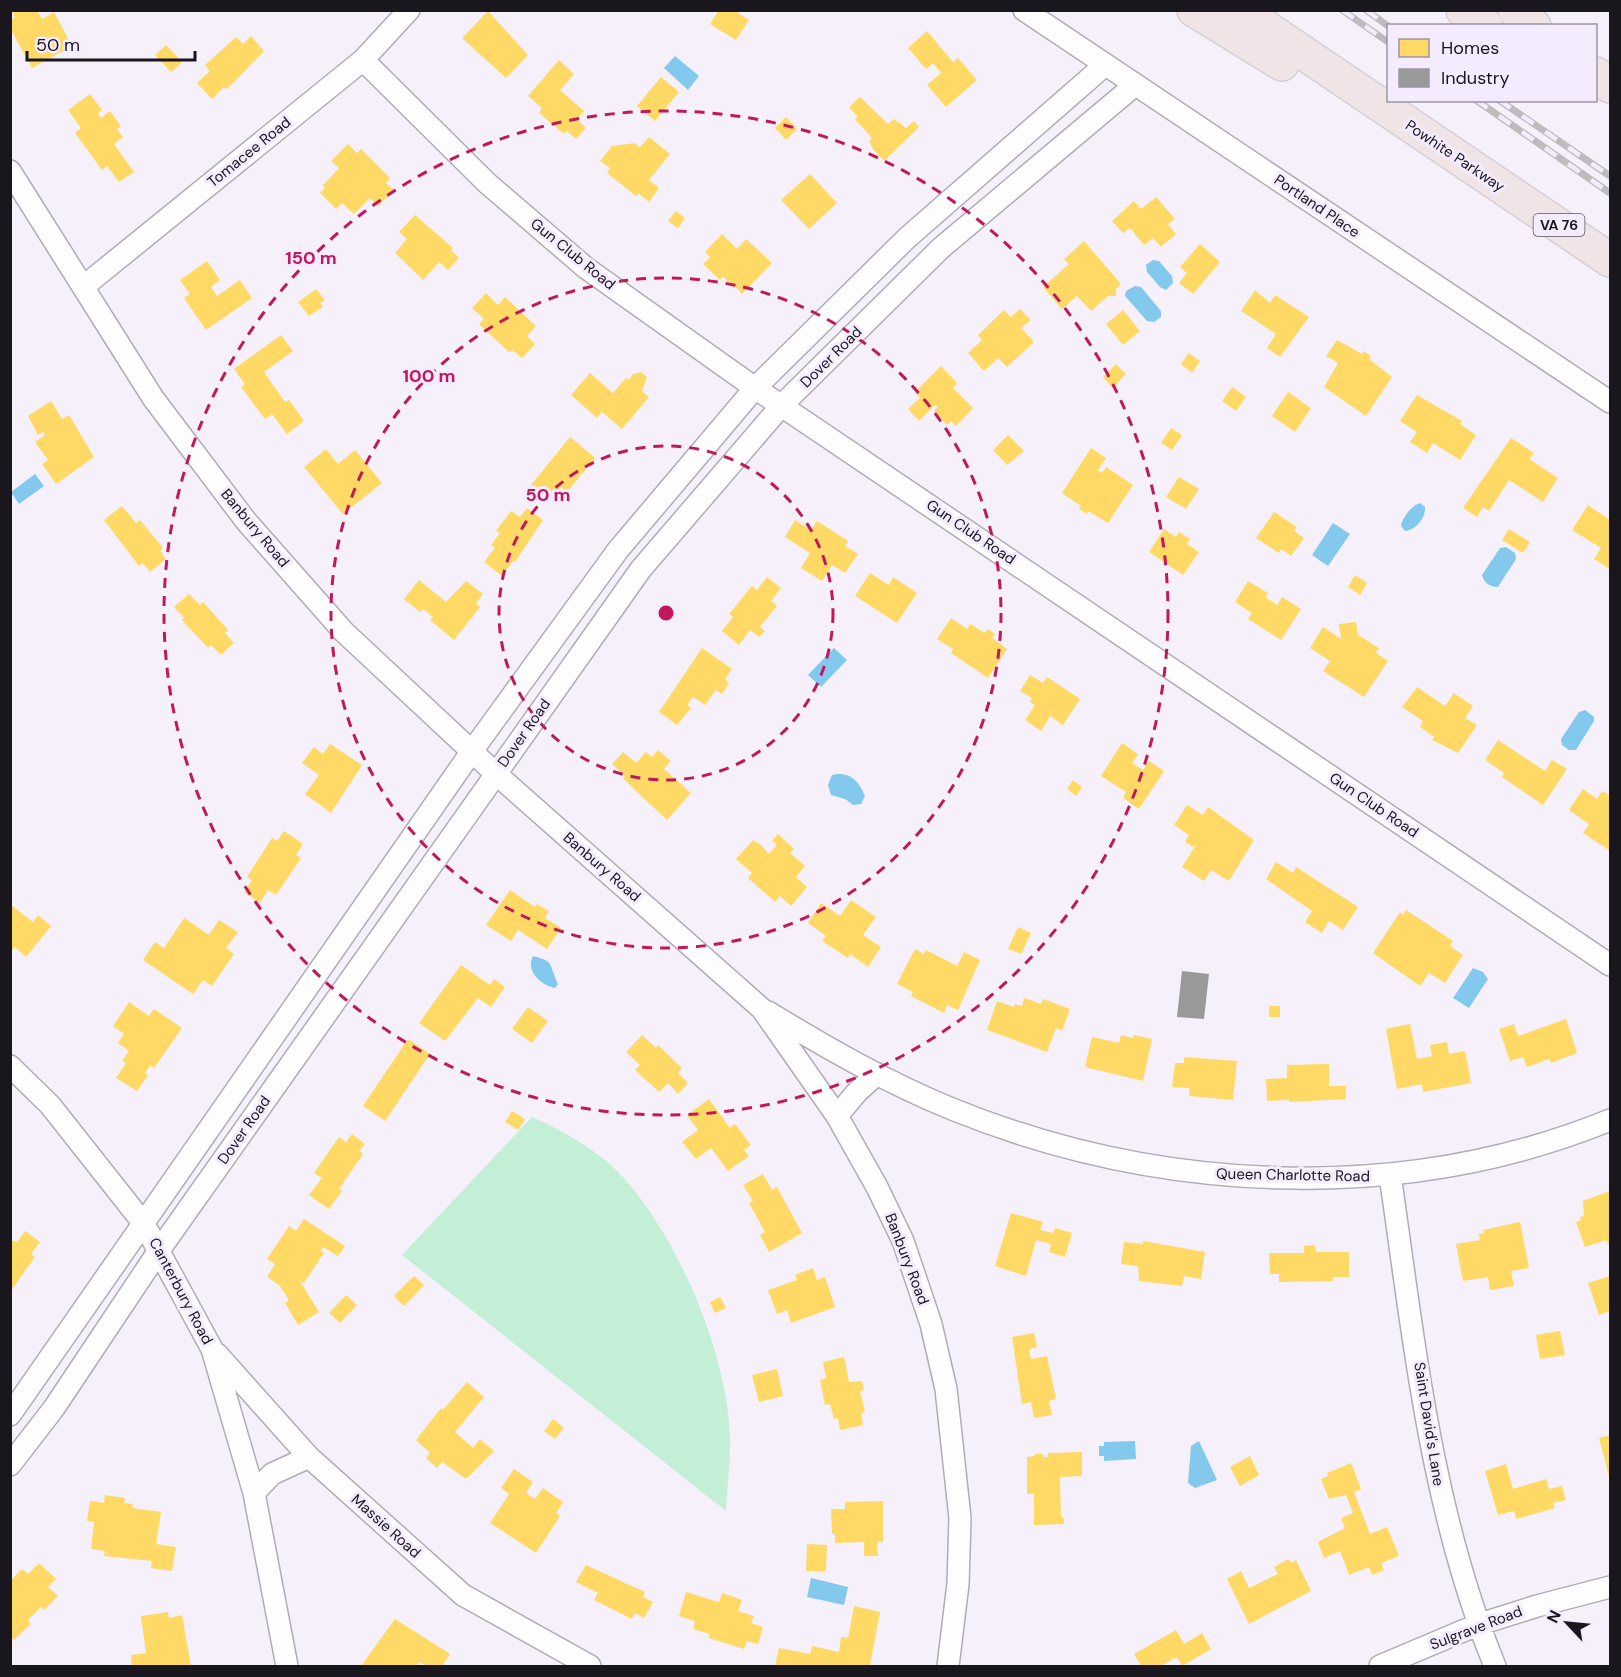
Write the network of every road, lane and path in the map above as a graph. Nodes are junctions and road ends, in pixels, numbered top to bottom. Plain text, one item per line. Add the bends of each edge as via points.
1 (409, 10) edge
2 (1024, 10) edge
3 (1194, 10) edge
4 (1240, 10) edge
5 (1463, 10) edge
6 (1515, 10) edge
7 (1483, 24) edge
8 (1532, 24) edge
9 (363, 60) junction
10 (1105, 65) junction
11 (1597, 75) edge
12 (1135, 85) junction
13 (1611, 86) edge
14 (1597, 99) edge
15 (1611, 108) edge
16 (10, 171) edge
17 (1507, 191) junction
18 (1611, 260) edge
19 (82, 287) junction
20 (755, 388) junction
21 (1611, 402) edge
22 (782, 405) junction
23 (471, 751) junction
24 (495, 773) junction
25 (1611, 965) edge
26 (762, 1009) junction
27 (10, 1066) edge
28 (877, 1074) junction
29 (837, 1116) junction
30 (1611, 1120) edge
31 (1390, 1175) junction
32 (144, 1224) junction
33 (160, 1249) junction
34 (212, 1349) junction
35 (10, 1415) edge
36 (309, 1457) junction
37 (10, 1465) edge
38 (254, 1493) junction
39 (1611, 1587) edge
40 (1477, 1625) junction
41 (287, 1666) edge
42 (590, 1666) edge
43 (948, 1666) edge
44 (1380, 1666) edge
45 (1495, 1666) edge

1 - 9 street, Tomacee Road
2 - 10 street, Portland Place
3 - 17 highway via 1405,138
4 - 17 highway, Powhite Parkway / VA 76
5 - 7 highway
6 - 8 highway
9 - 19 street, Tomacee Road
9 - 20 street, Gun Club Road via 487,183 586,268
10 - 12 street, Portland Place
10 - 20 street, Dover Road via 907,238
11 - 13 highway
12 - 21 street, Portland Place
12 - 22 street, Dover Road via 941,248
14 - 15 highway
16 - 19 street, Banbury Road
17 - 18 highway, Powhite Parkway / VA 76
19 - 23 street, Banbury Road via 153,398 246,521 344,632
20 - 22 street, Gun Club Road
20 - 23 street, Dover Road via 618,550
22 - 24 street, Dover Road via 641,569
22 - 25 street, Gun Club Road
23 - 24 street, Banbury Road
23 - 32 street, Dover Road
24 - 26 street, Banbury Road
24 - 33 street, Dover Road
26 - 28 street, Queen Charlotte Road
26 - 29 street, Banbury Road
27 - 32 street, Canterbury Road via 50,1105
28 - 29 street
28 - 31 street, Queen Charlotte Road via 984,1121 1085,1154 1226,1176
29 - 43 street, Banbury Road via 903,1241 931,1324 946,1389 960,1518 958,1584
30 - 31 street, Queen Charlotte Road via 1510,1152
31 - 40 street, Saint David's Lane via 1442,1501
32 - 33 street, Canterbury Road
32 - 35 street, Dover Road
33 - 34 street, Canterbury Road
33 - 37 street, Dover Road via 54,1408
34 - 36 street, Massie Road
34 - 38 street, Canterbury Road
36 - 38 street via 272,1474
36 - 42 street, Massie Road via 463,1595
38 - 41 street, Canterbury Road
39 - 40 street, Sulgrave Road
40 - 44 street, Sulgrave Road
40 - 45 street, Saint David's Lane

